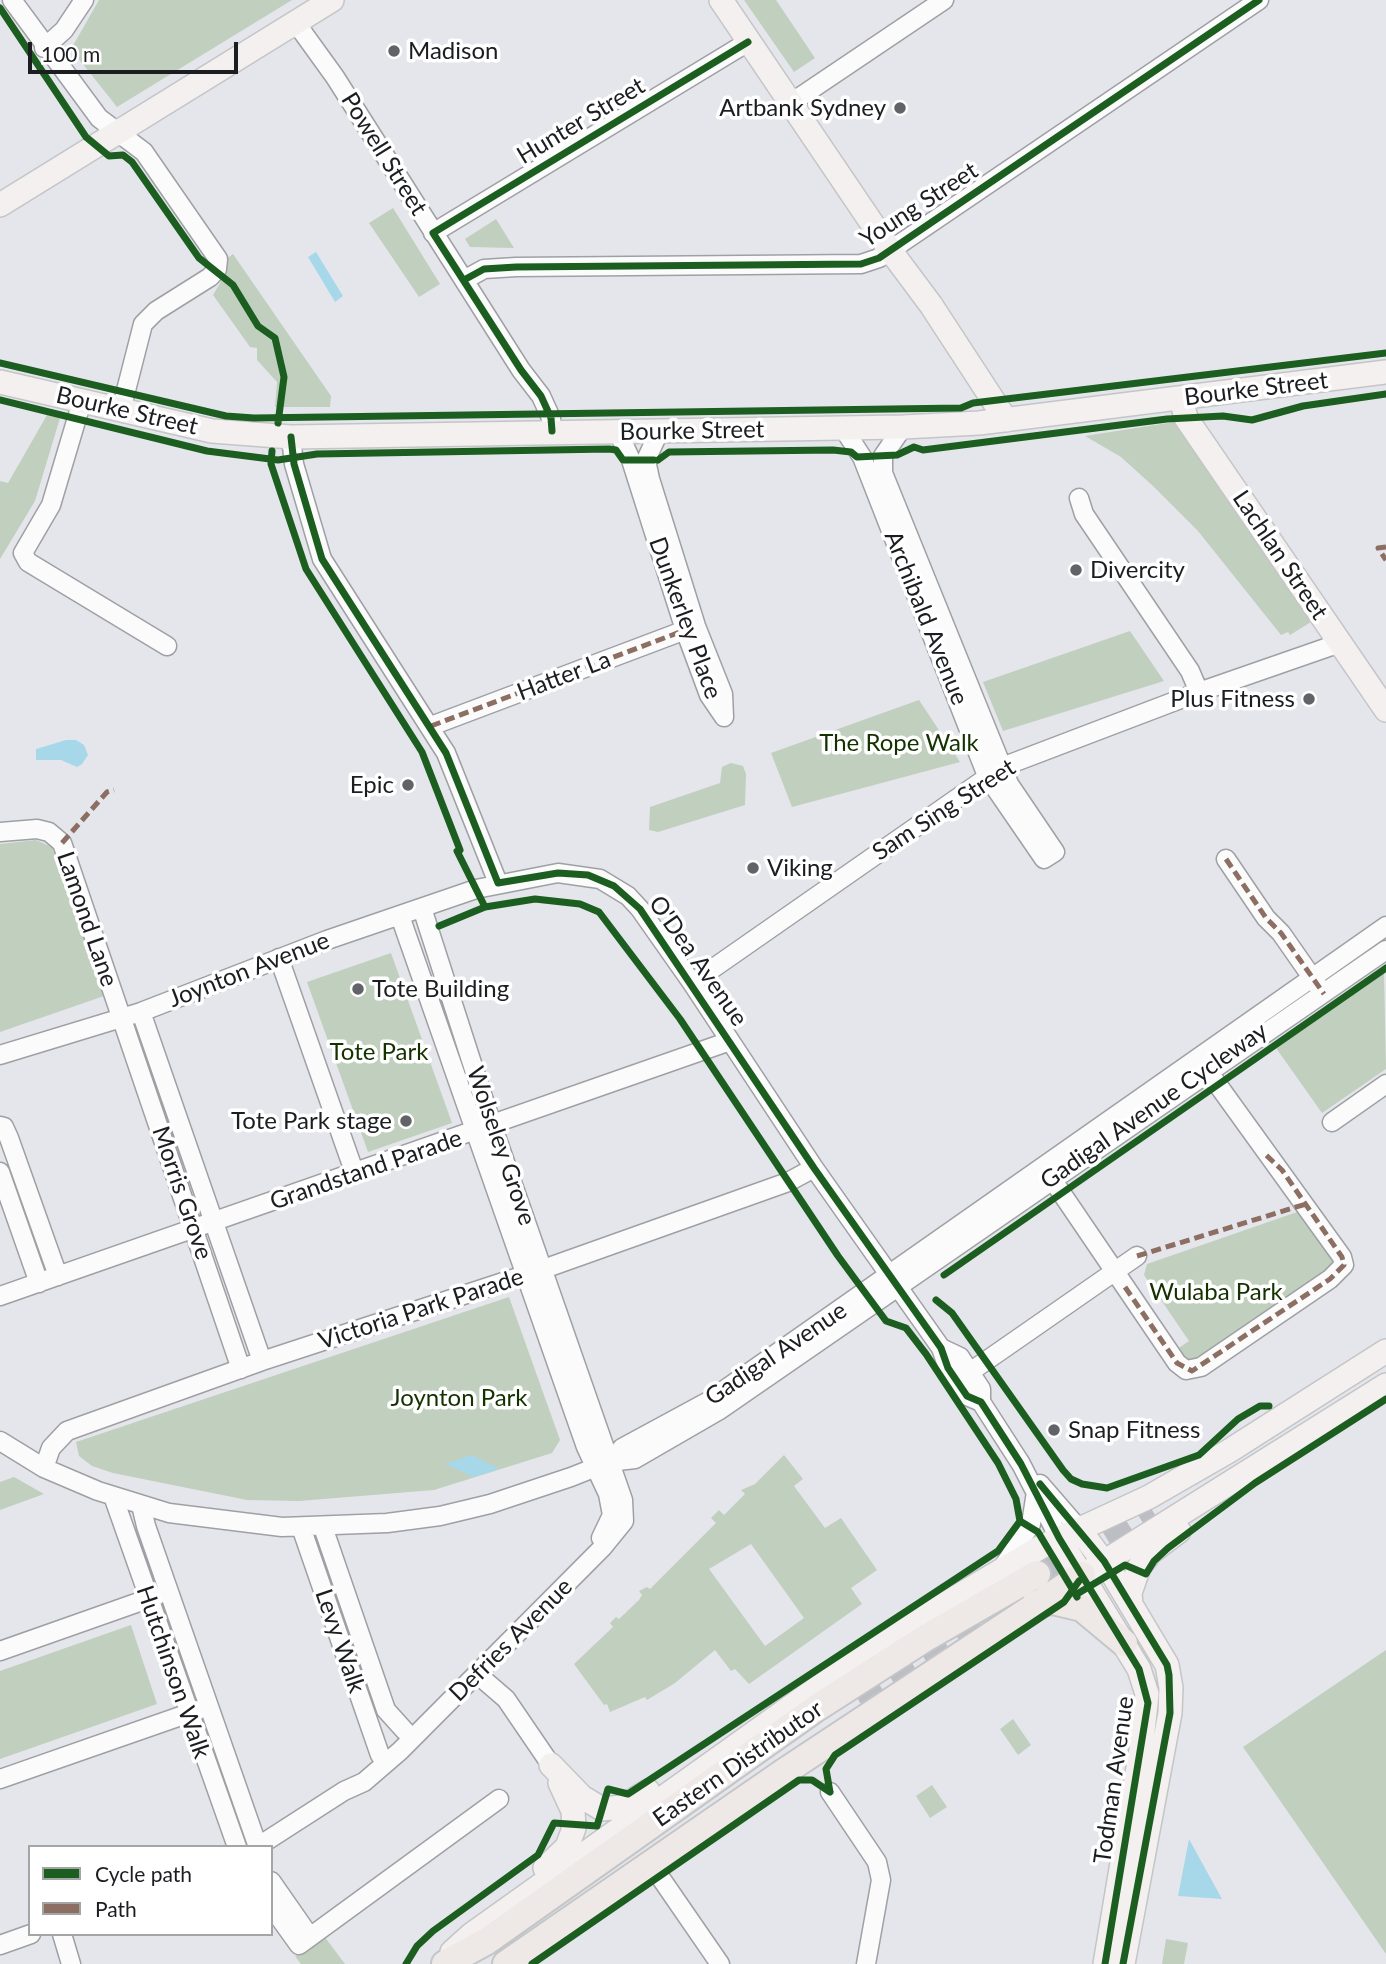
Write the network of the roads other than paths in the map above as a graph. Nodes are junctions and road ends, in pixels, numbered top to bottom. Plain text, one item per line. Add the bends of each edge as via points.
1 (12, 0) edge
2 (84, 0) edge
3 (332, 0) edge
4 (720, 0) edge
5 (944, 0) edge
6 (1259, 0) edge
7 (296, 23) junction
8 (748, 42) junction
9 (44, 48) junction
10 (790, 103) junction
11 (116, 133) junction
12 (0, 205) edge
13 (433, 233) junction
14 (890, 250) junction
15 (464, 280) junction
16 (1386, 372) edge
17 (0, 382) edge
18 (1181, 398) junction
19 (82, 401) junction
20 (121, 410) junction
21 (1006, 420) junction
22 (903, 427) junction
23 (843, 428) junction
24 (552, 431) junction
25 (618, 432) junction
26 (659, 432) junction
27 (291, 437) junction
28 (1079, 498) dead end
29 (936, 626) junction
30 (690, 628) junction
31 (1340, 643) junction
32 (167, 646) dead end
33 (1199, 692) junction
34 (1386, 710) edge
35 (431, 726) junction
36 (994, 772) junction
37 (0, 832) edge
38 (1226, 859) dead end
39 (498, 883) junction
40 (422, 908) junction
41 (401, 916) junction
42 (1386, 926) edge
43 (1367, 939) junction
44 (1384, 957) edge
45 (279, 958) junction
46 (1313, 977) junction
47 (692, 983) junction
48 (1324, 994) junction
49 (141, 1012) junction
50 (121, 1018) junction
51 (730, 1041) junction
52 (0, 1055) edge
53 (1210, 1074) junction
54 (1386, 1084) edge
55 (1332, 1122) dead end
56 (0, 1126) edge
57 (493, 1126) junction
58 (474, 1132) junction
59 (814, 1168) junction
60 (0, 1172) edge
61 (355, 1174) junction
62 (1054, 1182) junction
63 (214, 1223) junction
64 (195, 1229) junction
65 (1137, 1256) dead end
66 (535, 1272) junction
67 (58, 1276) junction
68 (1120, 1279) junction
69 (893, 1281) junction
70 (39, 1283) junction
71 (0, 1296) edge
72 (940, 1348) junction
73 (1386, 1351) edge
74 (262, 1361) junction
75 (241, 1369) junction
76 (970, 1372) junction
77 (1386, 1385) edge
78 (981, 1402) junction
79 (0, 1441) edge
80 (603, 1464) junction
81 (1021, 1464) junction
82 (1256, 1466) junction
83 (44, 1468) junction
84 (1036, 1490) junction
85 (113, 1496) junction
86 (141, 1505) junction
87 (301, 1527) junction
88 (323, 1527) junction
89 (1069, 1534) junction
90 (1093, 1568) junction
91 (1000, 1569) junction
92 (1037, 1574) tunnel mouth
93 (169, 1591) junction
94 (147, 1599) junction
95 (1034, 1604) junction
96 (1131, 1605) junction
97 (1124, 1643) junction
98 (0, 1651) edge
99 (477, 1674) junction
100 (859, 1701) tunnel mouth
101 (211, 1706) junction
102 (188, 1714) junction
103 (405, 1731) junction
104 (746, 1737) junction
105 (380, 1755) junction
106 (551, 1765) junction
107 (0, 1779) edge
108 (344, 1791) junction
109 (830, 1793) dead end
110 (499, 1800) dead end
111 (236, 1845) edge
112 (257, 1845) edge
113 (261, 1845) edge
114 (660, 1877) dead end
115 (273, 1885) edge
116 (273, 1908) edge
117 (472, 1934) junction
118 (28, 1935) edge
119 (63, 1936) edge
120 (304, 1941) junction
121 (0, 1945) edge
122 (71, 1964) edge
123 (440, 1964) edge
124 (445, 1964) edge
125 (484, 1964) edge
126 (506, 1964) edge
127 (720, 1964) edge
128 (866, 1964) edge
129 (1105, 1964) edge
130 (1123, 1964) edge

1 - 9 street
2 - 9 street via 64,30
3 - 7 main road
4 - 8 main road
5 - 10 street
6 - 14 street, Young Street
7 - 11 main road
7 - 13 street, Powell Street
8 - 10 main road
8 - 13 street, Hunter Street
9 - 11 street
10 - 14 main road
11 - 12 main road
11 - 20 street via 144,152 218,259 214,273 143,324
13 - 15 street, Powell Street
14 - 15 street, Young Street via 861,264 505,268 484,269
14 - 21 main road
15 - 24 street, Powell Street via 541,396
16 - 18 main road, Bourke Street
17 - 19 main road, Bourke Street
18 - 21 main road, Bourke Street
18 - 31 main road, Lachlan Street via 1186,418
19 - 20 main road, Bourke Street
19 - 32 street via 51,505 23,553 28,562
20 - 27 main road, Bourke Street via 238,435
21 - 22 main road, Bourke Street
22 - 23 main road, Bourke Street
22 - 29 street, Archibald Avenue via 883,456 883,473
23 - 26 main road, Bourke Street
23 - 29 street, Archibald Avenue via 862,457
24 - 25 main road, Bourke Street
24 - 27 main road, Bourke Street
25 - 26 main road, Bourke Street
25 - 30 street, Dunkerley Place
26 - 30 street, Dunkerley Place via 646,460
27 - 35 street via 294,464 322,559
28 - 33 street via 1084,514
29 - 36 street, Archibald Avenue
30 - 35 street, Hatter La
31 - 33 street, Sam Sing Street
31 - 34 main road, Lachlan Street
33 - 36 street, Sam Sing Street
35 - 39 street
36 - 47 street, Sam Sing Street
37 - 50 street, Lamond Lane via 37,829 59,839
38 - 46 street
39 - 40 street, Joynton Avenue
39 - 47 street, O'Dea Avenue via 566,873 588,875 614,886 640,909
40 - 41 street, Joynton Avenue
40 - 57 street, Wolseley Grove
41 - 45 street, Joynton Avenue
41 - 58 street, Wolseley Grove
42 - 43 street, Gadigal Avenue
43 - 44 street
43 - 46 street, Gadigal Avenue
44 - 48 street, Gadigal Avenue
45 - 49 street, Joynton Avenue
45 - 61 street
46 - 48 street
46 - 69 street, Gadigal Avenue
47 - 51 street, O'Dea Avenue
48 - 53 street, Gadigal Avenue
49 - 50 street, Joynton Avenue
49 - 63 street, Morris Grove
50 - 52 street, Joynton Avenue
50 - 64 street, Morris Grove
51 - 57 street, Grandstand Parade
51 - 59 street, O'Dea Avenue
53 - 62 street, Gadigal Avenue
53 - 68 street via 1306,1204 1344,1265 1201,1367 1186,1370
54 - 55 street
56 - 67 street via 9,1138
57 - 58 street, Grandstand Parade
57 - 66 street, Wolseley Grove
58 - 61 street, Grandstand Parade
58 - 66 street, Wolseley Grove
59 - 66 street, Victoria Park Parade via 788,1182
59 - 69 street, O'Dea Avenue
60 - 70 street
61 - 63 street, Grandstand Parade
62 - 68 street
62 - 69 street, Gadigal Avenue
63 - 64 street, Grandstand Parade
63 - 74 street, Morris Grove
64 - 67 street, Grandstand Parade
64 - 75 street, Morris Grove
65 - 68 street
66 - 74 street, Victoria Park Parade
66 - 80 street, Wolseley Grove
67 - 70 street, Grandstand Parade
68 - 76 street
69 - 72 street, O'Dea Avenue
69 - 80 street, Gadigal Avenue
70 - 71 street, Grandstand Parade
72 - 76 street, O'Dea Avenue via 960,1357
72 - 78 street, O'Dea Avenue via 967,1396
73 - 89 main road via 1149,1497
74 - 75 street, Victoria Park Parade
75 - 83 street, Victoria Park Parade via 67,1432 51,1448
76 - 78 street, O'Dea Avenue via 981,1389
77 - 82 main road
78 - 81 street, O'Dea Avenue
79 - 83 street, Gadigal Avenue
80 - 88 street, Gadigal Avenue via 533,1491 440,1516
80 - 99 street, Defries Avenue via 625,1510 617,1533
80 - 103 street, Defries Avenue via 612,1507 607,1530
81 - 84 street, O'Dea Avenue
81 - 89 street, O'Dea Avenue
82 - 90 main road
82 - 96 main road via 1226,1497 1145,1558 1135,1576
83 - 85 street, Gadigal Avenue
84 - 89 street, O'Dea Avenue
84 - 91 street via 1031,1524
85 - 86 street, Gadigal Avenue
85 - 94 street, Hutchinson Walk
86 - 87 street, Gadigal Avenue via 192,1518
86 - 93 street, Hutchinson Walk
87 - 88 street, Gadigal Avenue
87 - 105 street, Levy Walk
88 - 103 street, Levy Walk via 386,1710
89 - 90 main road
89 - 91 main road
90 - 95 highway
90 - 96 main road, Todman Avenue
90 - 97 main road, Todman Avenue
91 - 104 main road via 884,1640
92 - 124 highway, Eastern Distributor via 835,1695 487,1941
93 - 94 street
93 - 101 street, Hutchinson Walk
94 - 98 street
94 - 102 street, Hutchinson Walk
95 - 97 highway via 1053,1601 1082,1608
95 - 126 highway
96 - 130 main road, Todman Avenue via 1167,1665 1171,1701
97 - 129 main road, Todman Avenue via 1145,1682 1148,1703
99 - 106 street via 509,1702
99 - 108 street, Defries Avenue via 364,1783
100 - 125 highway, Eastern Distributor
101 - 102 street
101 - 112 street, Hutchinson Walk
102 - 107 street
102 - 111 street, Hutchinson Walk
103 - 105 street, Defries Avenue
104 - 106 main road via 714,1747 631,1803 614,1809 588,1801
104 - 117 main road
105 - 108 street, Defries Avenue
106 - 117 main road via 573,1811 571,1840
108 - 113 street, Defries Avenue
109 - 128 street via 877,1862 881,1880
110 - 120 street
114 - 127 street
115 - 120 street
116 - 120 street
117 - 123 main road
118 - 121 street
119 - 122 street

